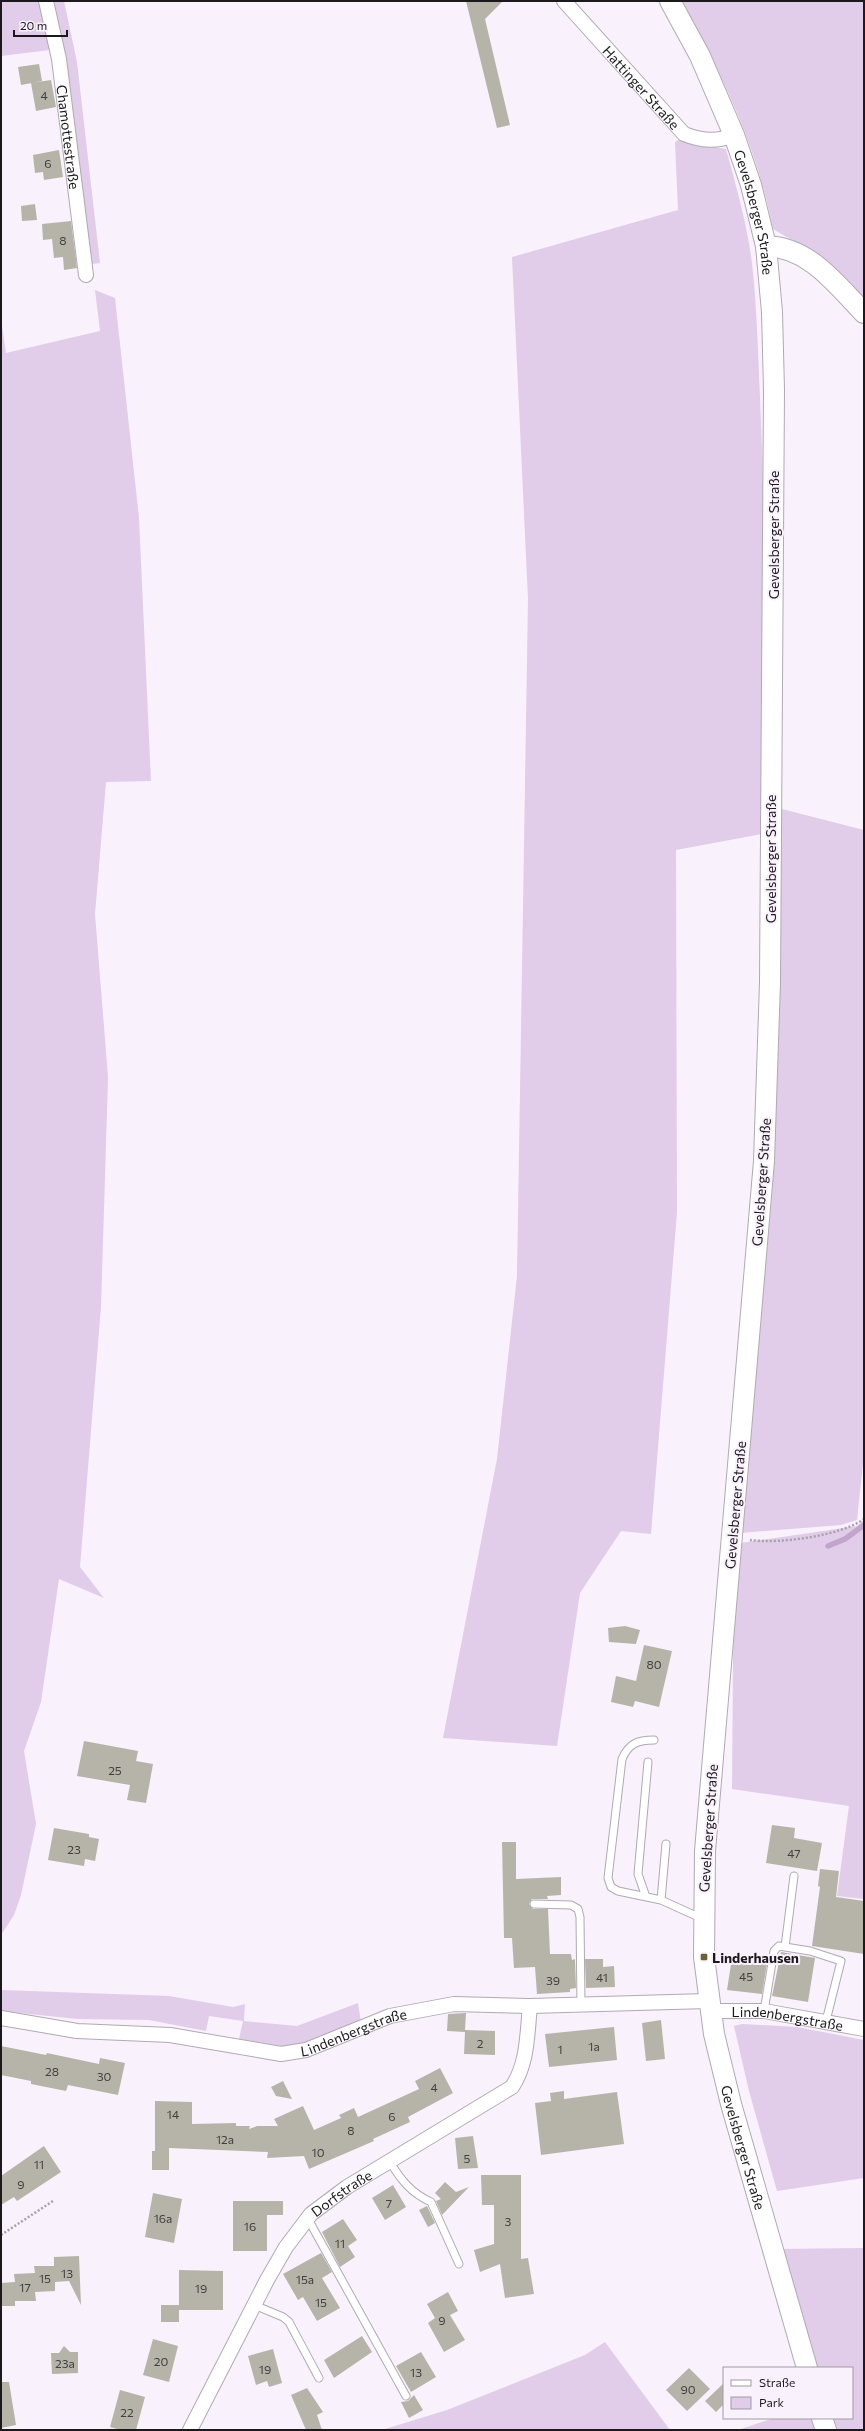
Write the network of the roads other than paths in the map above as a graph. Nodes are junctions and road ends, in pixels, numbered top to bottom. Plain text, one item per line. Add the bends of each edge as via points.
1 (46, 1) edge
2 (564, 1) edge
3 (670, 1) edge
4 (734, 135) junction
5 (766, 246) junction
6 (86, 275) dead end
7 (864, 313) edge
8 (654, 1740) dead end
9 (648, 1762) dead end
10 (666, 1844) dead end
11 (794, 1876) dead end
12 (646, 1897) junction
13 (661, 1900) junction
14 (534, 1904) dead end
15 (703, 1920) junction
16 (785, 1947) junction
17 (581, 2005) junction
18 (530, 2006) junction
19 (709, 2006) junction
20 (764, 2011) junction
21 (1, 2018) edge
22 (826, 2021) junction
23 (864, 2029) edge
24 (390, 2162) junction
25 (308, 2220) junction
26 (459, 2264) dead end
27 (254, 2305) junction
28 (807, 2367) edge
29 (319, 2378) dead end
30 (406, 2396) dead end
31 (822, 2419) edge
32 (190, 2430) edge
33 (826, 2430) edge

1 - 6 street, Chamottestraße via 59,59
2 - 4 street, Hattinger Straße via 684,134 717,141
3 - 4 main road, Gevelsberger Straße via 700,56
4 - 5 main road, Gevelsberger Straße via 751,185
5 - 7 main road via 785,247 806,257
5 - 15 main road, Gevelsberger Straße via 772,312 774,390 768,1067 763,1177 748,1364 704,1851
8 - 12 lane via 639,1740 632,1744 622,1759 608,1878 611,1887 618,1892
9 - 12 lane via 638,1874
10 - 13 lane
11 - 16 lane
12 - 13 lane
13 - 15 lane
14 - 17 lane via 571,1905 578,1909
15 - 19 main road, Gevelsberger Straße
16 - 20 lane via 776,1947 774,1951
16 - 22 lane via 810,1951 841,1961
17 - 18 street, Lindenbergstraße
17 - 19 street, Lindenbergstraße
18 - 21 street, Lindenbergstraße via 454,2004 432,2007 390,2016 306,2050 281,2054 170,2035 77,2031
18 - 24 street, Dorfstraße via 524,2060 512,2087
19 - 20 street, Lindenbergstraße
19 - 28 main road, Gevelsberger Straße via 731,2104
20 - 22 street, Lindenbergstraße
22 - 23 street, Lindenbergstraße
24 - 25 street, Dorfstraße via 348,2187
24 - 26 lane via 401,2180 417,2195 431,2202
25 - 27 street, Dorfstraße via 286,2247
25 - 30 lane
27 - 29 lane via 289,2322
27 - 32 street, Dorfstraße
31 - 33 main road

